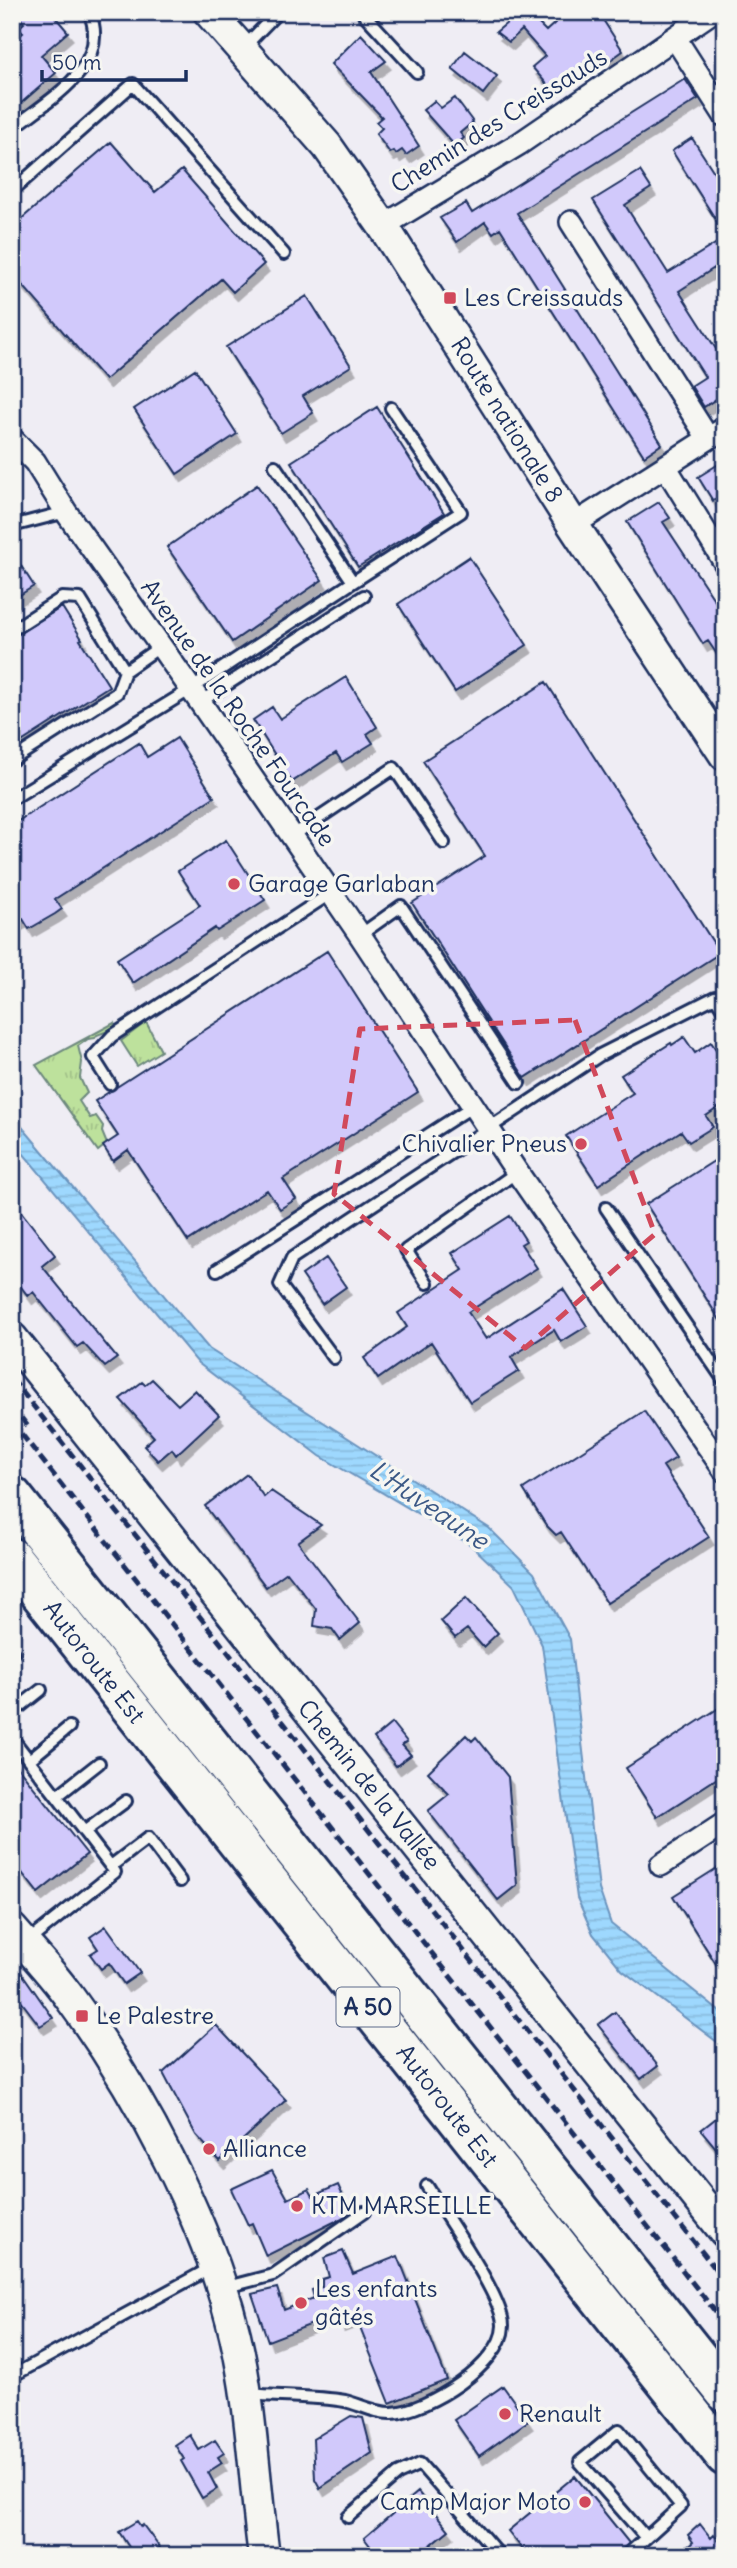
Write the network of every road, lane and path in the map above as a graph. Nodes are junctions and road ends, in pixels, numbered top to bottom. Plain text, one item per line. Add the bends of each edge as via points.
1 (89, 12) edge
2 (209, 12) edge
3 (277, 12) edge
4 (362, 12) edge
5 (712, 12) edge
6 (676, 38) junction
7 (242, 50) junction
8 (417, 72) dead end
9 (725, 117) edge
10 (12, 129) edge
11 (12, 191) edge
12 (571, 222) dead end
13 (383, 226) junction
14 (284, 254) dead end
15 (391, 408) dead end
16 (716, 433) edge
17 (12, 439) edge
18 (275, 466) dead end
19 (664, 466) junction
20 (66, 512) junction
21 (573, 525) junction
22 (12, 526) edge
23 (725, 563) edge
24 (353, 582) junction
25 (364, 596) dead end
26 (12, 630) edge
27 (161, 646) junction
28 (125, 671) junction
29 (195, 695) junction
30 (722, 747) edge
31 (12, 760) edge
32 (12, 799) edge
33 (292, 836) junction
34 (444, 843) dead end
35 (331, 893) junction
36 (360, 935) junction
37 (725, 1012) edge
38 (519, 1083) dead end
39 (110, 1084) dead end
40 (472, 1106) junction
41 (488, 1129) junction
42 (517, 1172) junction
43 (606, 1208) dead end
44 (217, 1270) dead end
45 (427, 1283) dead end
46 (12, 1338) edge
47 (334, 1358) dead end
48 (725, 1381) edge
49 (725, 1471) edge
50 (12, 1496) edge
51 (12, 1558) edge
52 (41, 1690) dead end
53 (12, 1713) edge
54 (69, 1727) dead end
55 (12, 1738) edge
56 (29, 1760) junction
57 (99, 1763) dead end
58 (57, 1796) junction
59 (126, 1801) dead end
60 (725, 1823) edge
61 (84, 1832) junction
62 (661, 1865) dead end
63 (111, 1866) junction
64 (180, 1881) dead end
65 (18, 1936) edge
66 (427, 2186) dead end
67 (364, 2212) dead end
68 (725, 2232) edge
69 (217, 2278) junction
70 (12, 2376) edge
71 (725, 2392) edge
72 (246, 2394) junction
73 (725, 2456) edge
74 (348, 2518) dead end
75 (646, 2538) junction
76 (264, 2556) edge
77 (500, 2556) edge
78 (626, 2556) edge

1 - 10 lane via 95,42 89,60 75,78
2 - 7 main road, Route nationale 8
3 - 7 lane
4 - 8 lane
5 - 6 street, Chemin des Creissauds
6 - 9 street
6 - 13 street, Chemin des Creissauds via 519,144
7 - 13 main road, Route nationale 8 via 327,146
11 - 14 lane via 132,84
12 - 16 street
13 - 21 main road, Route nationale 8
15 - 24 lane via 461,512
16 - 19 street
17 - 20 street, Avenue de la Roche Fourcade via 35,461
18 - 24 lane
19 - 21 street
19 - 23 street
20 - 22 lane
20 - 27 street, Avenue de la Roche Fourcade
21 - 30 main road, Route nationale 8
24 - 29 lane
25 - 29 lane
26 - 28 lane via 62,597 80,599
27 - 28 lane
27 - 29 street, Avenue de la Roche Fourcade
28 - 31 lane via 117,693
29 - 32 lane
29 - 33 street, Avenue de la Roche Fourcade
33 - 34 lane via 394,768
33 - 35 street, Avenue de la Roche Fourcade
35 - 36 street, Avenue de la Roche Fourcade
35 - 39 lane via 112,1036 93,1058
36 - 38 lane via 401,906
36 - 40 street, Avenue de la Roche Fourcade
37 - 41 lane via 715,997 600,1055
40 - 41 street, Avenue de la Roche Fourcade
40 - 44 lane
41 - 42 street, Avenue de la Roche Fourcade
41 - 47 lane via 292,1258 280,1285
42 - 45 lane via 406,1250
42 - 49 street, Avenue de la Roche Fourcade
43 - 48 lane
46 - 68 main road, Chemin de la Vallée
50 - 71 highway, Autoroute Est / A 50
51 - 73 highway, Autoroute Est / A 50
52 - 53 lane
54 - 56 lane
55 - 56 lane
56 - 58 lane
57 - 58 lane
58 - 61 lane
59 - 61 lane
60 - 62 street
61 - 63 lane
63 - 64 lane via 148,1838
63 - 65 lane via 115,1872
65 - 69 main road via 69,1997 130,2088 187,2202
66 - 72 lane via 495,2295 503,2326 496,2350 480,2368 430,2402 391,2413 344,2401
67 - 69 lane via 273,2275
69 - 70 lane
69 - 72 main road
72 - 76 main road
74 - 77 lane via 398,2474 421,2464
75 - 75 lane via 681,2506 619,2430 580,2462
75 - 78 lane

